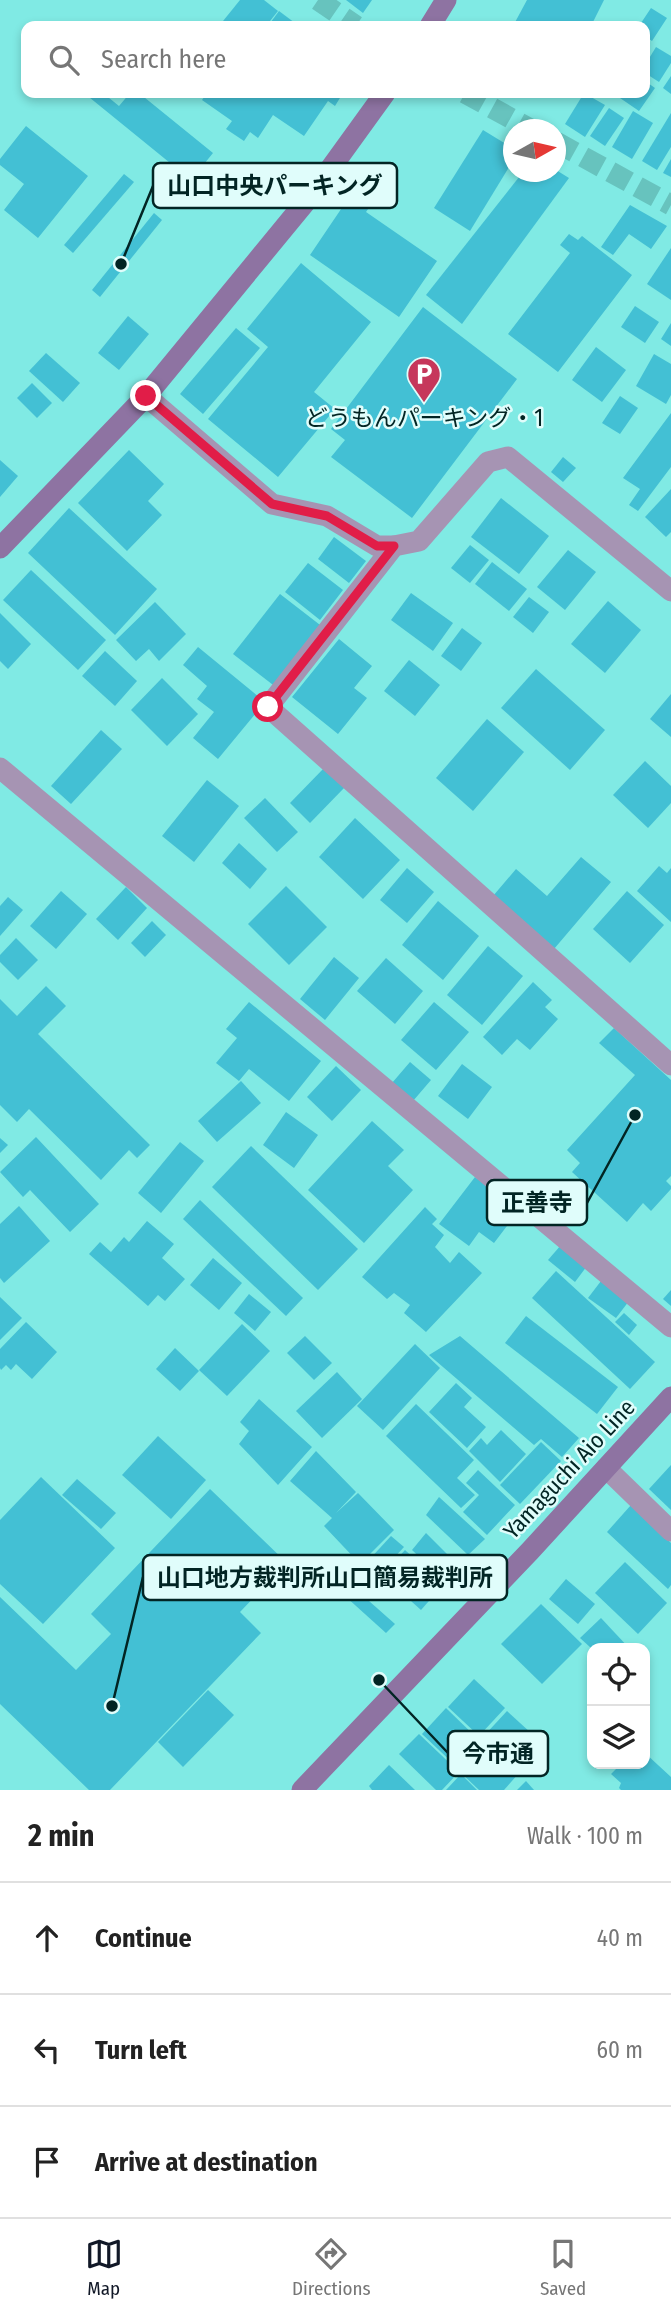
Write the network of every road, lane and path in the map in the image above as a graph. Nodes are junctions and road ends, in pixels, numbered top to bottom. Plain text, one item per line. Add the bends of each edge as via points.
1 (446, 0) edge
2 (433, 21) edge
3 (381, 98) edge
4 (146, 396) junction
5 (394, 546) junction
6 (0, 548) edge
7 (671, 592) edge
8 (0, 768) edge
9 (671, 1065) edge
10 (671, 1327) edge
11 (671, 1397) edge
12 (606, 1468) junction
13 (671, 1531) edge
14 (302, 1790) edge

1 - 2 street
3 - 4 street via 312,194
4 - 5 street via 272,504 327,516 377,546
4 - 6 street
5 - 7 street via 419,541 488,462 508,457
5 - 9 street via 268,707
8 - 10 street
11 - 12 street, Yamaguchi Aio Line
12 - 13 street
12 - 14 street, Yamaguchi Aio Line

